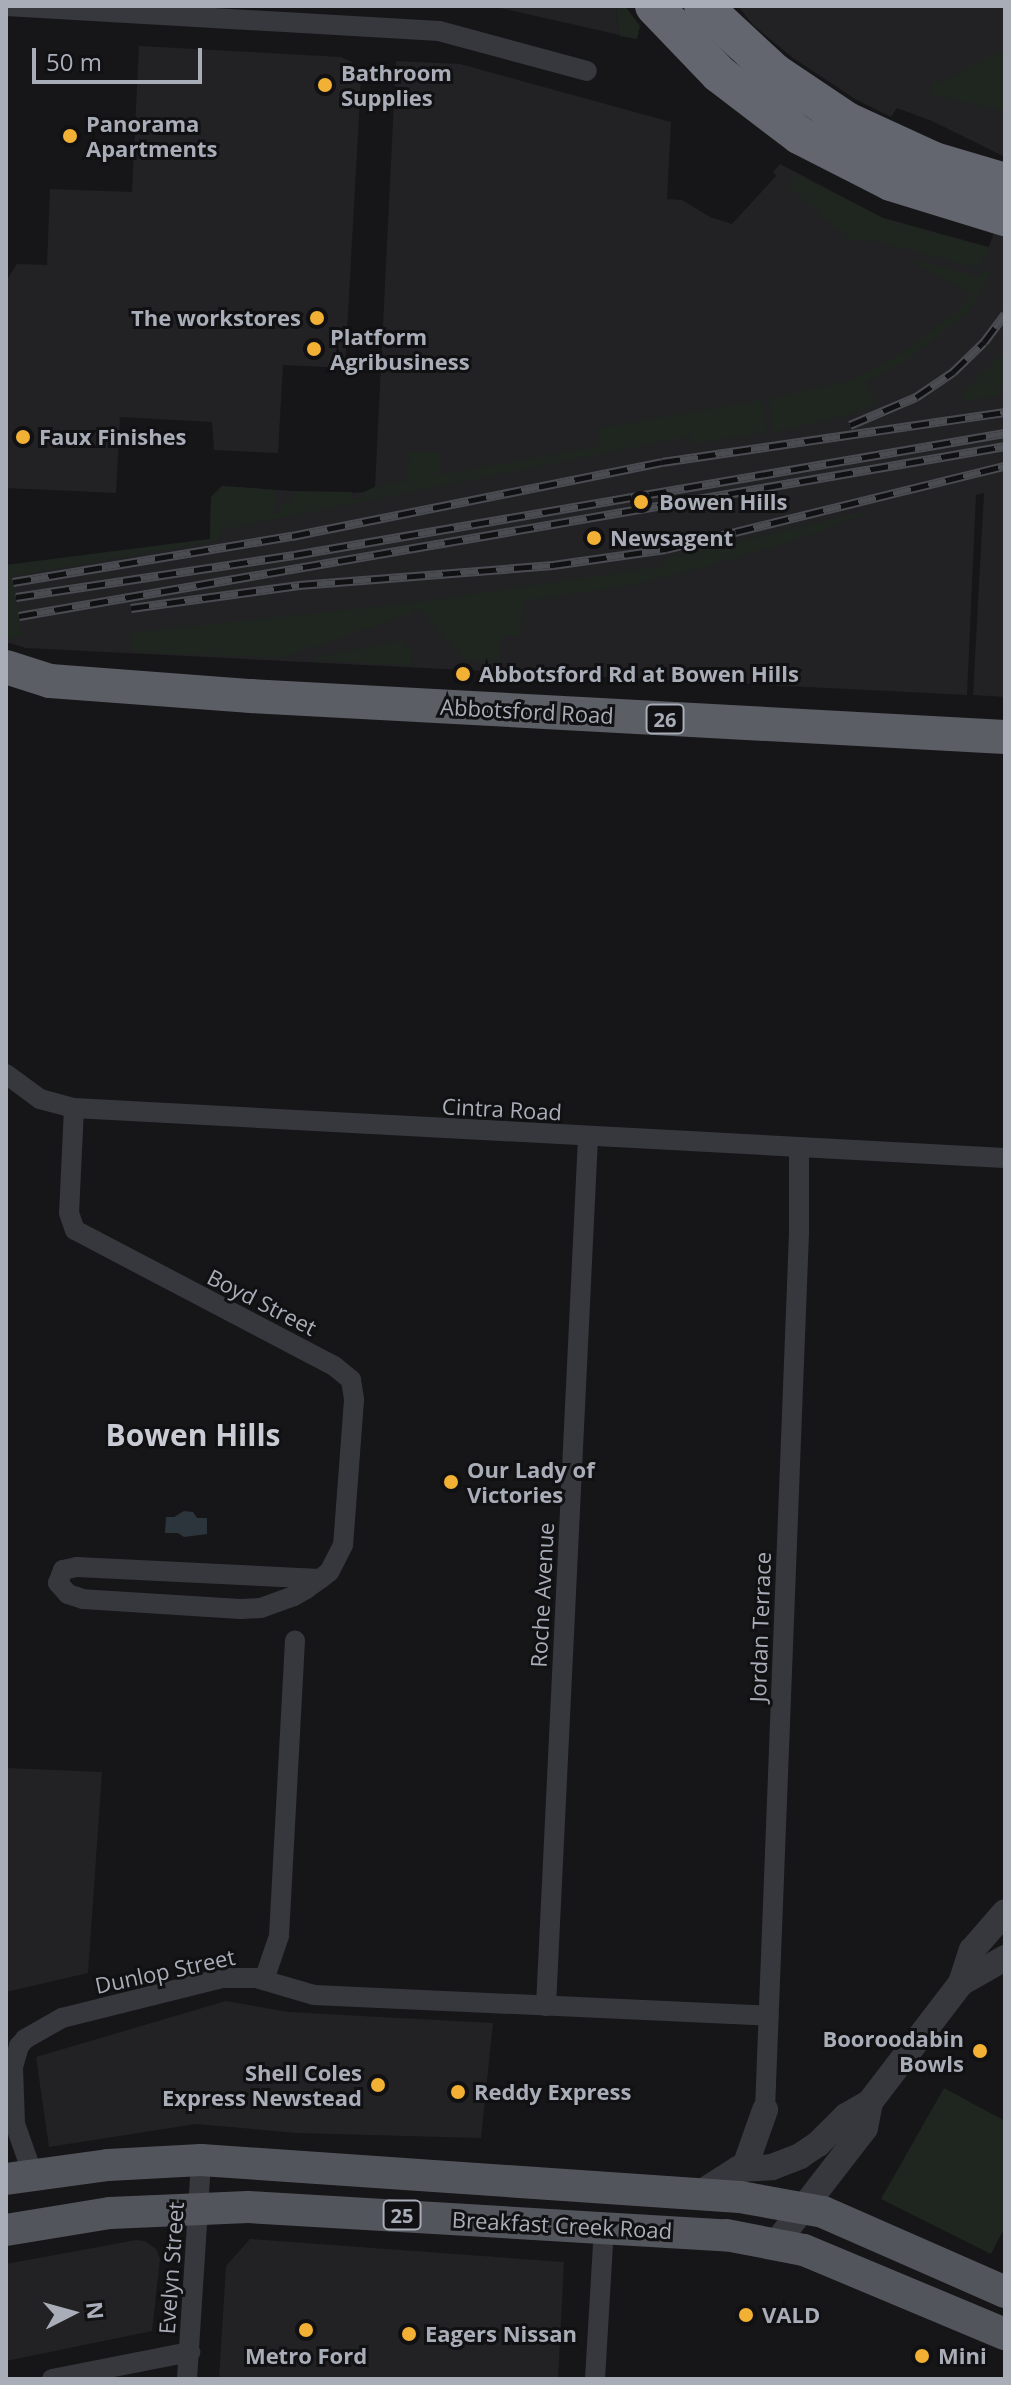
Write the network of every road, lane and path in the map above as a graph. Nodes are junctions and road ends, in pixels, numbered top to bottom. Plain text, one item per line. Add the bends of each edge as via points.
1 (6, 6) edge
2 (654, 6) edge
3 (703, 6) edge
4 (587, 71) dead end
5 (1003, 205) edge
6 (6, 667) edge
7 (50, 681) junction
8 (6, 693) edge
9 (1005, 737) edge
10 (6, 1074) edge
11 (74, 1108) junction
12 (588, 1138) junction
13 (799, 1147) junction
14 (1005, 1158) edge
15 (320, 1579) junction
16 (295, 1640) dead end
17 (1005, 1912) edge
18 (1005, 1958) edge
19 (264, 1980) junction
20 (961, 1983) junction
21 (546, 2006) junction
22 (769, 2016) junction
23 (870, 2102) junction
24 (765, 2110) joint
25 (201, 2160) junction
26 (744, 2169) junction
27 (20, 2177) edge
28 (699, 2194) junction
29 (199, 2208) junction
30 (806, 2208) junction
31 (604, 2227) junction
32 (6, 2230) edge
33 (777, 2242) junction
34 (1005, 2292) edge
35 (1005, 2334) edge
36 (190, 2352) junction
37 (52, 2379) edge
38 (187, 2379) edge
39 (595, 2379) edge

1 - 4 street via 439,31
2 - 5 highway via 719,74 799,135 891,182
3 - 5 highway via 774,72 847,121 934,161
6 - 7 highway, Abbotsford Road / 26
7 - 8 highway, Abbotsford Road / 26
7 - 9 highway, Abbotsford Road / 26
10 - 11 street, Cintra Road via 40,1099
11 - 12 street, Cintra Road
11 - 15 street, Boyd Street via 69,1213 75,1230 334,1366 351,1380 345,1532 334,1566
12 - 13 street, Cintra Road
12 - 21 street, Roche Avenue
13 - 14 street, Cintra Road
13 - 22 street, Jordan Terrace
15 - 15 street, Boyd Street via 278,1603 240,1609 83,1599 61,1588 58,1579 63,1570 77,1567
16 - 19 street, Dunlop Street via 279,1936
17 - 20 street via 972,1950
18 - 20 street
19 - 21 street via 314,1995
19 - 27 street, Dunlop Street via 222,1978 62,2018 34,2031 19,2046 13,2067
20 - 23 street
21 - 22 street
22 - 24 street, Jordan Terrace
23 - 26 street via 800,2156 772,2167
23 - 30 street via 865,2128
24 - 26 street
25 - 27 main road, Breakfast Creek Road / 25
25 - 28 main road, Breakfast Creek Road / 25
25 - 29 street, Evelyn Street
26 - 28 street
28 - 30 main road, Breakfast Creek Road / 25
29 - 31 main road, Breakfast Creek Road / 25
29 - 32 main road, Breakfast Creek Road / 25 via 110,2213
29 - 36 street, Evelyn Street
30 - 33 street
30 - 34 main road, Breakfast Creek Road / 25
31 - 33 main road, Breakfast Creek Road / 25
31 - 39 street
33 - 35 main road, Breakfast Creek Road / 25
36 - 37 street
36 - 38 street, Evelyn Street

